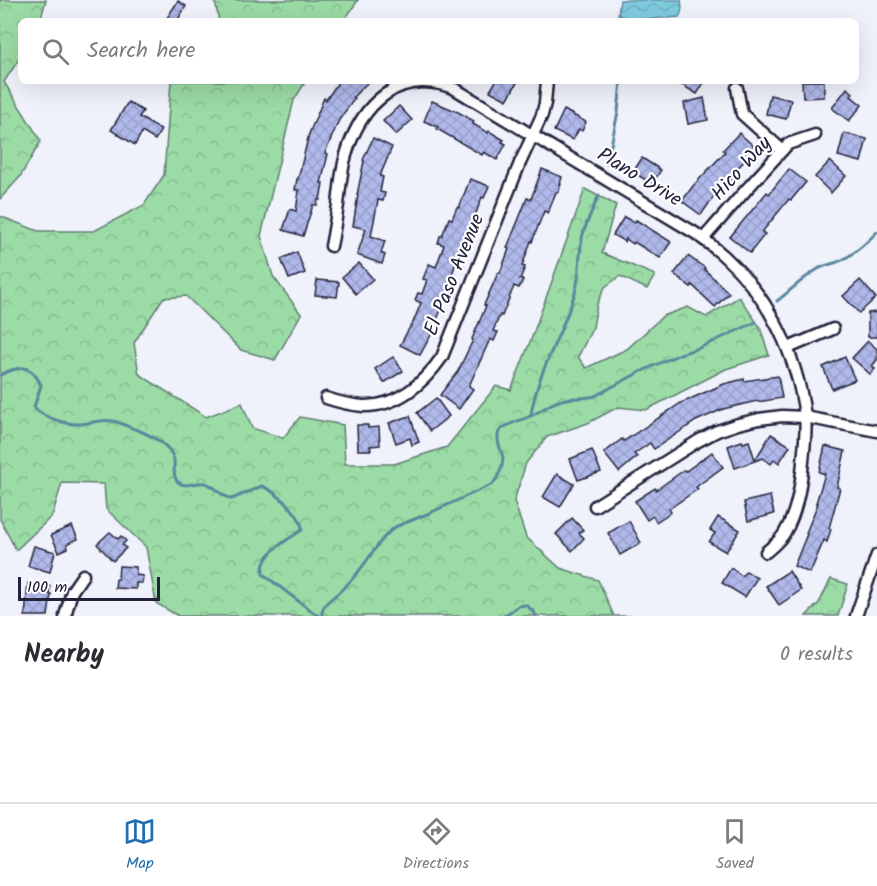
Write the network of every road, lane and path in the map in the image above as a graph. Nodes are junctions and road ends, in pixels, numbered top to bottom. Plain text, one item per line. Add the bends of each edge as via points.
1 (409, 84) edge
2 (440, 84) edge
3 (547, 84) edge
4 (737, 88) dead end
5 (532, 135) junction
6 (815, 135) dead end
7 (783, 150) junction
8 (703, 239) junction
9 (331, 246) dead end
10 (833, 329) dead end
11 (788, 348) junction
12 (326, 398) dead end
13 (805, 417) junction
14 (877, 431) edge
15 (595, 507) dead end
16 (766, 552) dead end
17 (877, 555) edge
18 (83, 576) dead end
19 (65, 616) edge
20 (856, 616) edge

1 - 9 street, Plano Drive via 394,88 377,101 352,138 342,172
2 - 5 street, Plano Drive
3 - 5 street, El Paso Avenue via 543,109
4 - 7 street via 742,114
5 - 8 street, Plano Drive
5 - 12 street, El Paso Avenue via 442,357 432,371 411,391 382,403 366,406
6 - 7 street, Hico Way via 788,144
7 - 8 street, Hico Way
8 - 11 street, Plano Drive via 757,293
10 - 11 street
11 - 13 street, Plano Drive
13 - 14 street
13 - 15 street via 759,419 717,431
13 - 16 street, Plano Drive via 803,469 792,517 784,534
17 - 20 street
18 - 19 street via 72,591

